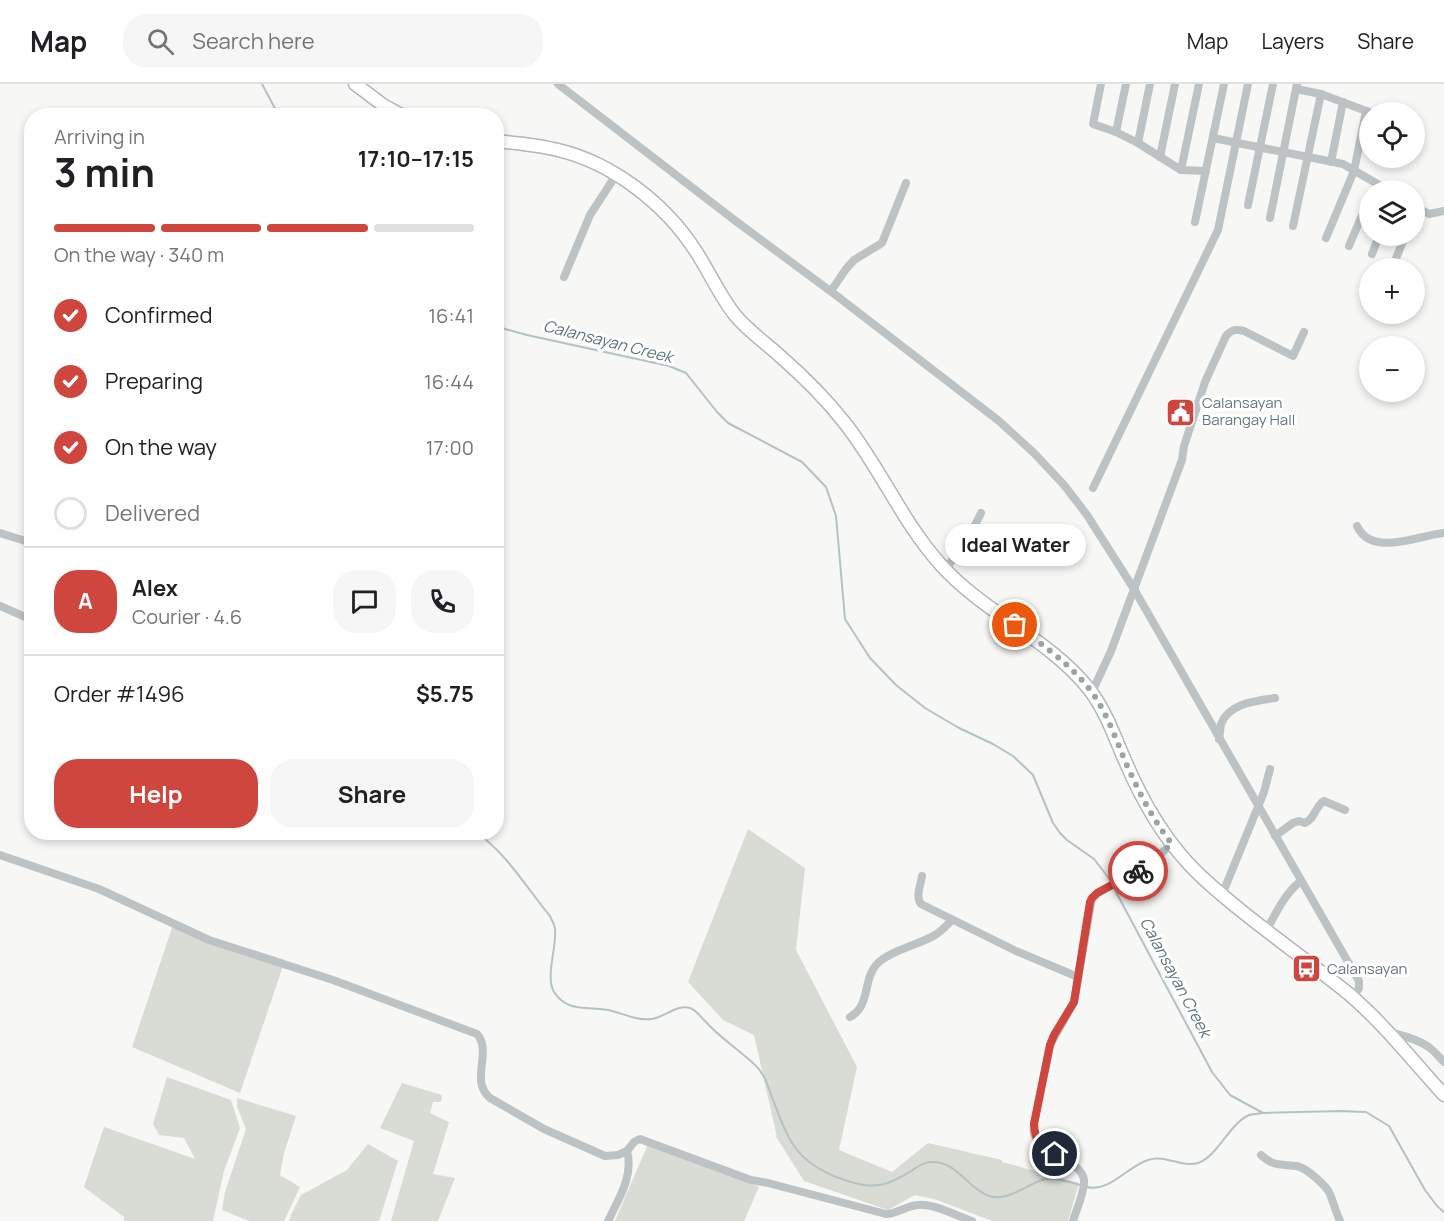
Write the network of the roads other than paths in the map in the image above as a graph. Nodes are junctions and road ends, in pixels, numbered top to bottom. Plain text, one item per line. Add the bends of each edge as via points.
1 (355, 84) edge
2 (558, 84) edge
3 (1101, 84) edge
4 (1126, 84) edge
5 (1150, 84) edge
6 (1175, 84) edge
7 (1199, 84) edge
8 (1224, 84) edge
9 (1248, 84) edge
10 (1273, 84) edge
11 (1297, 86) edge
12 (1321, 94) junction
13 (1344, 102) junction
14 (388, 108) edge
15 (1359, 108) edge
16 (1116, 132) junction
17 (1213, 138) junction
18 (504, 142) edge
19 (1236, 142) junction
20 (1138, 143) junction
21 (1260, 147) junction
22 (1359, 150) edge
23 (1283, 152) junction
24 (1160, 157) junction
25 (1308, 157) junction
26 (1331, 162) junction
27 (1182, 170) junction
28 (1206, 171) junction
29 (1354, 171) junction
30 (616, 175) junction
31 (1365, 180) edge
32 (906, 183) dead end
33 (1248, 205) dead end
34 (1444, 211) edge
35 (1425, 213) edge
36 (1269, 218) dead end
37 (1195, 222) dead end
38 (1359, 222) edge
39 (1293, 226) dead end
40 (1326, 238) dead end
41 (1349, 246) dead end
42 (1375, 246) edge
43 (1372, 254) dead end
44 (564, 277) dead end
45 (831, 291) junction
46 (1304, 332) dead end
47 (1092, 488) dead end
48 (981, 513) dead end
49 (1357, 526) dead end
50 (0, 532) edge
51 (1444, 533) edge
52 (24, 540) edge
53 (946, 570) junction
54 (1134, 589) junction
55 (0, 606) edge
56 (24, 616) edge
57 (1092, 692) junction
58 (1275, 698) dead end
59 (1219, 739) junction
60 (1270, 769) dead end
61 (1257, 805) junction
62 (1345, 810) dead end
63 (1275, 836) junction
64 (1172, 844) junction
65 (0, 855) edge
66 (922, 876) dead end
67 (1301, 881) junction
68 (1222, 895) junction
69 (952, 920) junction
70 (1266, 931) junction
71 (1078, 977) junction
72 (1353, 997) junction
73 (850, 1017) dead end
74 (1388, 1032) junction
75 (1444, 1062) edge
76 (1444, 1095) edge
77 (627, 1152) junction
78 (1261, 1155) dead end
79 (608, 1221) edge
80 (972, 1221) edge
81 (1073, 1221) edge
82 (1340, 1221) edge

1 - 14 highway
2 - 45 street
3 - 16 street via 1093,124
4 - 16 street
5 - 20 street
6 - 24 street
7 - 27 street
8 - 17 street
9 - 19 street
10 - 21 street
11 - 12 street
11 - 23 street
12 - 13 street
12 - 25 street
13 - 15 street
13 - 26 street
16 - 20 street
17 - 19 street
17 - 28 street
18 - 30 highway via 560,150
19 - 21 street
19 - 47 street via 1218,230
20 - 24 street
21 - 23 street
21 - 33 street
22 - 29 street
23 - 25 street
23 - 36 street
24 - 27 street
25 - 26 street
25 - 39 street
26 - 29 street
27 - 28 street
28 - 37 street
29 - 31 street
29 - 40 street
30 - 44 street via 590,215
30 - 53 highway via 648,197 679,227 738,319 803,377 845,423 916,533
32 - 45 street via 882,243 854,260
34 - 35 street
38 - 41 street
42 - 43 street
45 - 54 street via 999,421 1035,454 1087,515
46 - 54 street via 1293,356 1244,331 1236,329 1226,336 1205,382 1182,460
48 - 53 street
49 - 51 street via 1366,538 1381,543
50 - 52 street
53 - 57 highway via 1057,656
54 - 57 street
54 - 59 street
55 - 56 street
57 - 64 highway via 1146,805
58 - 59 street via 1238,706 1221,724
59 - 61 street
60 - 61 street
61 - 63 street
61 - 68 street
62 - 63 street via 1324,801 1310,821 1293,823
63 - 67 street
64 - 68 highway
64 - 71 street via 1133,874 1092,898
65 - 77 street via 99,890 209,940 324,977 477,1034 483,1045 482,1089 490,1098 544,1129 605,1156
66 - 69 street via 918,900
67 - 70 street via 1293,886
67 - 72 street via 1359,981
68 - 70 highway
69 - 71 street
69 - 73 street via 933,937 877,963 860,1011
70 - 72 highway
71 - 81 street via 1074,1002 1050,1045 1034,1124 1040,1144 1082,1174 1083,1186
72 - 74 highway
74 - 75 street via 1419,1042
74 - 76 highway
77 - 79 street via 629,1169
77 - 80 street via 640,1139 751,1180 886,1214 919,1205
78 - 82 street via 1276,1165 1306,1170 1329,1192

